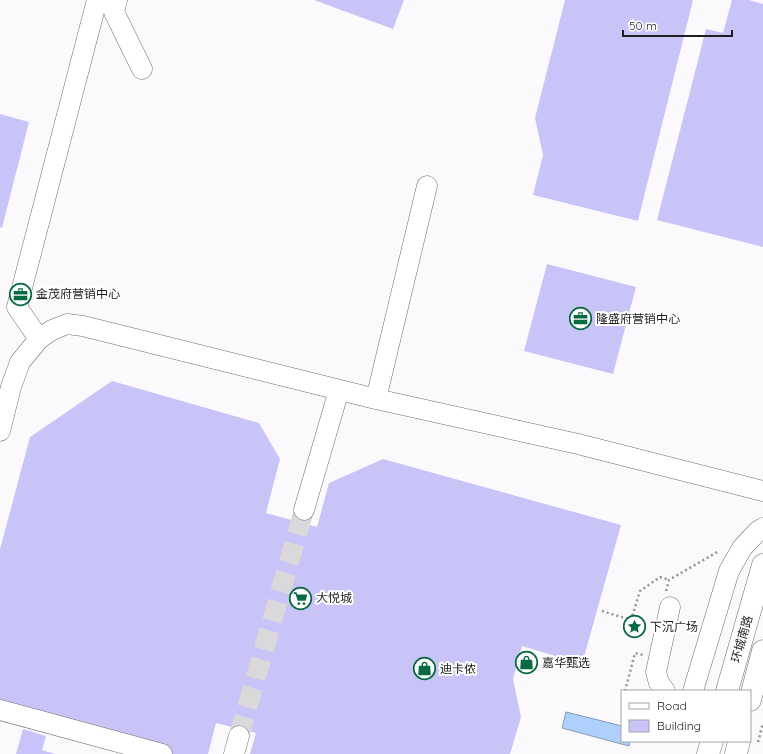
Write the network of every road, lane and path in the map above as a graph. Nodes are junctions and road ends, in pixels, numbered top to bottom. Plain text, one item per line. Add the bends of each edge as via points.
1 (97, 0) edge
2 (117, 0) edge
3 (142, 69) dead end
4 (428, 186) dead end
5 (39, 339) junction
6 (339, 390) junction
7 (376, 399) junction
8 (0, 431) edge
9 (763, 491) edge
10 (304, 510) tunnel mouth
11 (763, 528) edge
12 (763, 564) edge
13 (669, 580) dead end
14 (670, 607) dead end
15 (602, 611) dead end
16 (763, 651) edge
17 (664, 690) edge
18 (693, 690) edge
19 (727, 690) edge
20 (751, 696) edge
21 (0, 710) edge
22 (763, 723) edge
23 (751, 740) edge
24 (712, 742) edge
25 (748, 744) edge
26 (162, 754) edge
27 (708, 754) edge
28 (736, 754) edge

1 - 5 street via 17,307
2 - 3 street via 114,12
4 - 7 street
5 - 6 street via 67,324 83,326
5 - 8 street via 20,362
6 - 7 street
6 - 10 street
7 - 9 street via 578,444
11 - 18 street via 742,548 729,572
12 - 19 main road, 环城南路
13 - 15 path via 660,577 640,591 631,620
14 - 17 street via 656,672
16 - 20 main road, 环城南路
21 - 26 street
22 - 23 path
24 - 27 main road
25 - 28 main road

